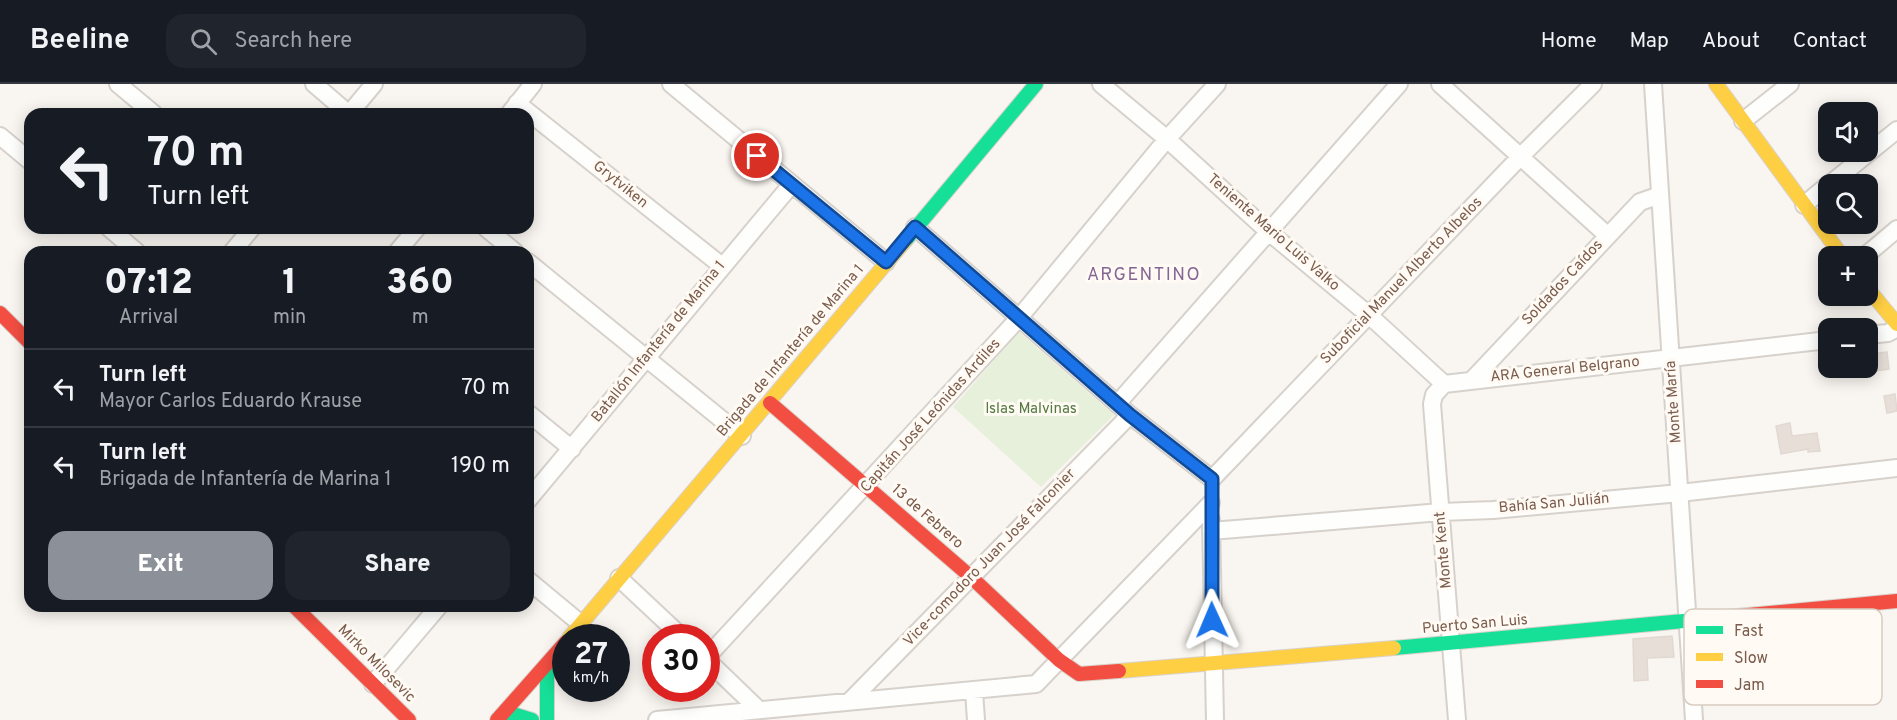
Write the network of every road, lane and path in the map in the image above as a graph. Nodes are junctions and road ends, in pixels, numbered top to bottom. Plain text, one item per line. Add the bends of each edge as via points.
1 (118, 84) edge
2 (314, 84) edge
3 (374, 84) edge
4 (533, 84) edge
5 (671, 84) edge
6 (1036, 84) edge
7 (1101, 84) edge
8 (1216, 84) edge
9 (1399, 84) edge
10 (1440, 84) edge
11 (1593, 84) edge
12 (1653, 84) edge
13 (1716, 84) edge
14 (1790, 84) edge
15 (147, 108) edge
16 (342, 108) edge
17 (354, 108) edge
18 (514, 108) edge
19 (1743, 121) junction
20 (534, 125) edge
21 (1897, 130) edge
22 (0, 136) edge
23 (1167, 139) junction
24 (24, 156) edge
25 (1520, 157) junction
26 (1843, 174) edge
27 (791, 185) junction
28 (1818, 194) edge
29 (1660, 195) junction
30 (1804, 205) junction
31 (915, 227) junction
32 (1897, 229) edge
33 (1270, 233) junction
34 (116, 234) edge
35 (247, 234) edge
36 (412, 234) edge
37 (494, 234) edge
38 (1608, 236) junction
39 (130, 246) edge
40 (237, 246) edge
41 (402, 246) edge
42 (508, 246) edge
43 (1835, 246) edge
44 (1876, 246) edge
45 (886, 262) junction
46 (722, 266) junction
47 (534, 267) edge
48 (1878, 302) edge
49 (0, 313) edge
50 (1370, 316) junction
51 (1019, 318) junction
52 (1897, 326) edge
53 (1878, 334) edge
54 (24, 337) edge
55 (1818, 341) edge
56 (647, 359) junction
57 (1671, 359) junction
58 (1472, 380) junction
59 (1444, 384) junction
60 (770, 403) junction
61 (1124, 410) junction
62 (534, 419) edge
63 (742, 436) junction
64 (572, 449) junction
65 (1897, 468) edge
66 (1212, 479) junction
67 (867, 486) junction
68 (534, 493) edge
69 (1680, 493) junction
70 (1211, 503) junction
71 (1441, 512) junction
72 (1210, 531) junction
73 (971, 577) junction
74 (619, 578) junction
75 (534, 584) edge
76 (1897, 601) edge
77 (1686, 609) edge
78 (1813, 609) edge
79 (300, 612) edge
80 (434, 612) edge
81 (1684, 621) edge
82 (581, 624) joint
83 (668, 624) edge
84 (720, 643) edge
85 (1451, 644) junction
86 (552, 657) edge
87 (1059, 660) junction
88 (1212, 665) junction
89 (552, 666) edge
90 (720, 672) edge
91 (373, 684) junction
92 (974, 691) junction
93 (849, 701) junction
94 (1693, 705) edge
95 (759, 710) junction
96 (735, 717) edge
97 (409, 720) edge
98 (498, 720) edge
99 (532, 720) edge
100 (547, 720) edge
101 (657, 720) edge
102 (976, 720) edge
103 (1215, 720) edge
104 (1457, 720) edge
105 (1694, 720) edge

1 - 15 street
2 - 16 street
3 - 17 street
4 - 18 street
5 - 27 street
6 - 31 street, Brigada de Infantería de Marina 1
7 - 23 street, Teniente Mario Luis Valko
8 - 23 street, Capitán José Leónidas Ardiles
9 - 33 street, Vice-comodoro Juan José Falconier
10 - 25 street
11 - 25 street, Suboficial Manuel Alberto Albelos
12 - 29 street, Monte María
13 - 19 street
14 - 19 street
19 - 30 street
20 - 46 street, Grytviken
21 - 26 street
22 - 24 street
23 - 33 street, Teniente Mario Luis Valko
23 - 51 street, Capitán José Leónidas Ardiles
25 - 38 street
25 - 50 street, Suboficial Manuel Alberto Albelos
27 - 45 street
27 - 46 street, Batallón Infantería de Marina 1
28 - 30 street
29 - 38 street, Soldados Caídos via 1640,202
29 - 57 street, Monte María
30 - 43 street
31 - 45 street, Brigada de Infantería de Marina 1
31 - 51 street
32 - 44 street
33 - 50 street, Teniente Mario Luis Valko
33 - 61 street, Vice-comodoro Juan José Falconier
34 - 39 street
35 - 40 street
36 - 41 street
37 - 42 street
38 - 58 street, Soldados Caídos
45 - 60 street, Brigada de Infantería de Marina 1
46 - 56 street, Batallón Infantería de Marina 1
47 - 56 street
48 - 52 street
49 - 54 street
50 - 59 street, Teniente Mario Luis Valko
50 - 66 street, Suboficial Manuel Alberto Albelos
51 - 61 street
51 - 67 street, Capitán José Leónidas Ardiles
52 - 53 street
55 - 57 street, ARA General Belgrano
56 - 63 street
56 - 64 street, Batallón Infantería de Marina 1
57 - 58 street, ARA General Belgrano
57 - 69 street, Monte María
58 - 59 street, ARA General Belgrano
59 - 71 street, Monte Kent via 1432,404
60 - 63 street, Brigada de Infantería de Marina 1
60 - 67 street, 13 de Febrero
61 - 66 street
61 - 73 street, Vice-comodoro Juan José Falconier
62 - 64 street
63 - 74 street, Brigada de Infantería de Marina 1
64 - 68 street, Batallón Infantería de Marina 1
65 - 69 street, Bahía San Julián
66 - 70 street
67 - 73 street, 13 de Febrero
67 - 84 street, Capitán José Leónidas Ardiles
69 - 71 street, Bahía San Julián
69 - 77 street, Monte María
70 - 72 street
70 - 87 street
71 - 72 street, Bahía San Julián
71 - 85 street, Monte Kent
72 - 88 street
73 - 87 street, 13 de Febrero
73 - 93 street, Vice-comodoro Juan José Falconier
74 - 82 street, Brigada de Infantería de Marina 1
74 - 83 street
75 - 82 street
76 - 78 street, Puerto San Luis
79 - 91 street, Mirko Milosevic
80 - 91 street
81 - 85 street, Puerto San Luis
85 - 88 street, Puerto San Luis
85 - 104 street, Monte Kent
86 - 98 street
87 - 88 street, Puerto San Luis via 1086,675
87 - 92 street via 1036,684
88 - 103 street
89 - 100 street via 547,676
90 - 95 street
91 - 97 street, Mirko Milosevic
92 - 93 street
92 - 102 street
93 - 95 street
94 - 105 street, Monte María
95 - 96 street
96 - 101 street
98 - 99 street via 516,715

